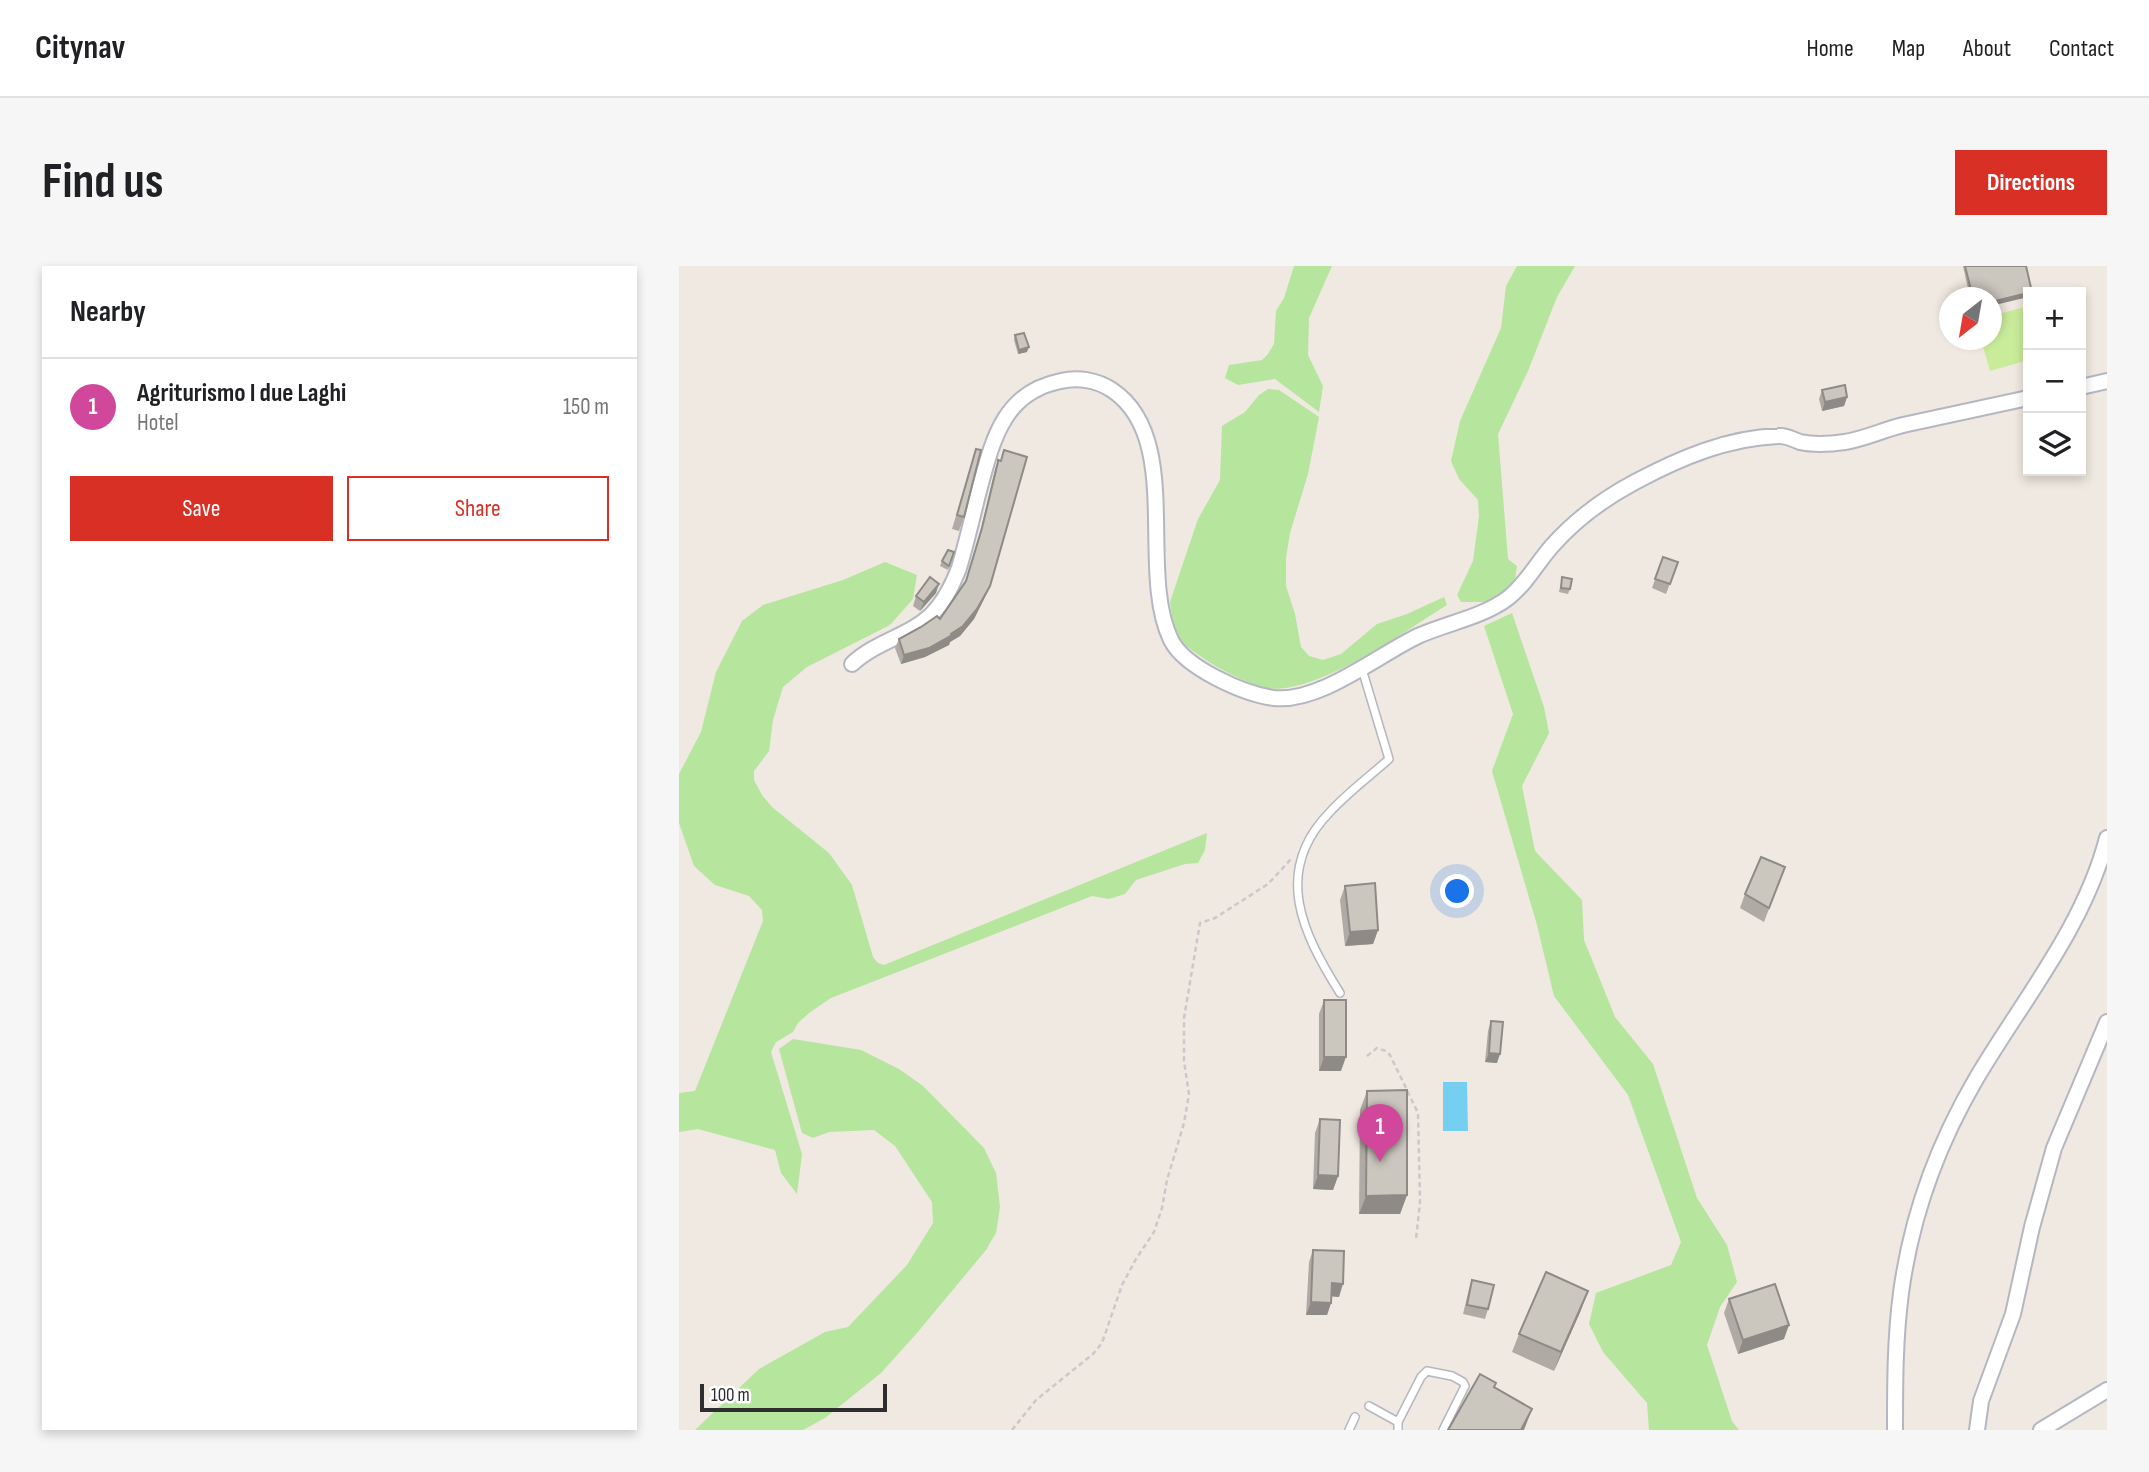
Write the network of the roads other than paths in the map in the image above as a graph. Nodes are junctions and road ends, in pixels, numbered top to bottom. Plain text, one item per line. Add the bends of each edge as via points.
1 (2107, 381) edge
2 (2086, 386) edge
3 (2023, 399) edge
4 (852, 664) dead end
5 (1361, 668) junction
6 (2107, 838) edge
7 (1340, 993) dead end
8 (2107, 1022) edge
9 (2107, 1390) edge
10 (1369, 1406) dead end
11 (1355, 1417) dead end
12 (1398, 1426) edge
13 (1349, 1430) edge
14 (1443, 1430) edge
15 (1895, 1430) edge
16 (1977, 1430) edge
17 (2041, 1430) edge

1 - 2 street
3 - 5 street via 1846,442 1806,443 1778,436 1730,442 1695,454 1638,480 1592,510 1560,537 1501,603 1416,637
4 - 5 street via 923,621 939,606 959,568 988,455 1001,423 1033,391 1076,379 1113,390 1143,431 1154,484 1161,602 1180,653 1226,681 1272,698 1314,691
5 - 7 lane via 1389,759 1327,814 1304,851 1296,888 1307,935
6 - 15 street via 2074,920 1976,1079 1935,1164 1902,1284
8 - 16 street via 2054,1148 2013,1314 1981,1401
9 - 17 street
10 - 12 lane
11 - 13 lane
12 - 14 lane via 1427,1371 1465,1386

